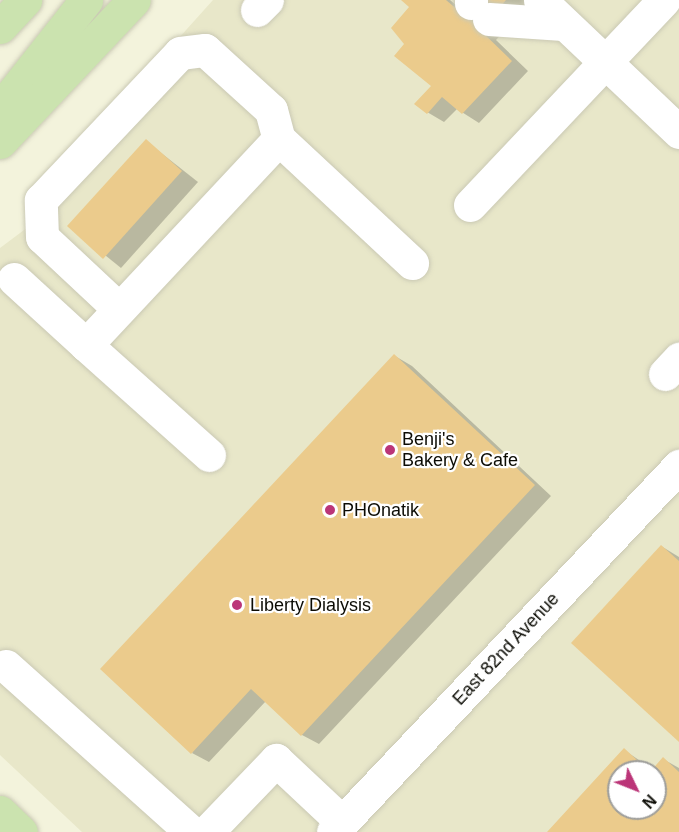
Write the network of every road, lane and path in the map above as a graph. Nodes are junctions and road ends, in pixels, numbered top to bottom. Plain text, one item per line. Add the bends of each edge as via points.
1 (25, 0) edge
2 (86, 0) edge
3 (134, 0) edge
4 (540, 0) edge
5 (664, 0) edge
6 (491, 6) edge
7 (557, 12) edge
8 (0, 27) edge
9 (604, 63) junction
10 (0, 109) edge
11 (679, 132) edge
12 (279, 139) junction
13 (0, 142) edge
14 (470, 205) dead end
15 (412, 263) dead end
16 (5, 280) edge
17 (119, 309) junction
18 (86, 345) junction
19 (209, 455) dead end
20 (679, 466) edge
21 (6, 666) dead end
22 (0, 812) edge
23 (337, 827) edge
24 (21, 832) edge
25 (191, 832) edge
26 (207, 832) edge

1 - 8 main road
2 - 10 main road
3 - 13 main road
4 - 7 street
5 - 9 street
6 - 7 street
7 - 9 street
9 - 11 street
9 - 14 street
12 - 15 street
12 - 17 street
12 - 17 street via 271,110 205,50 180,52 41,200 42,237
16 - 18 street
17 - 18 street
18 - 19 street
20 - 23 street, East 82nd Avenue
21 - 25 street
22 - 24 main road
23 - 26 street via 276,760

